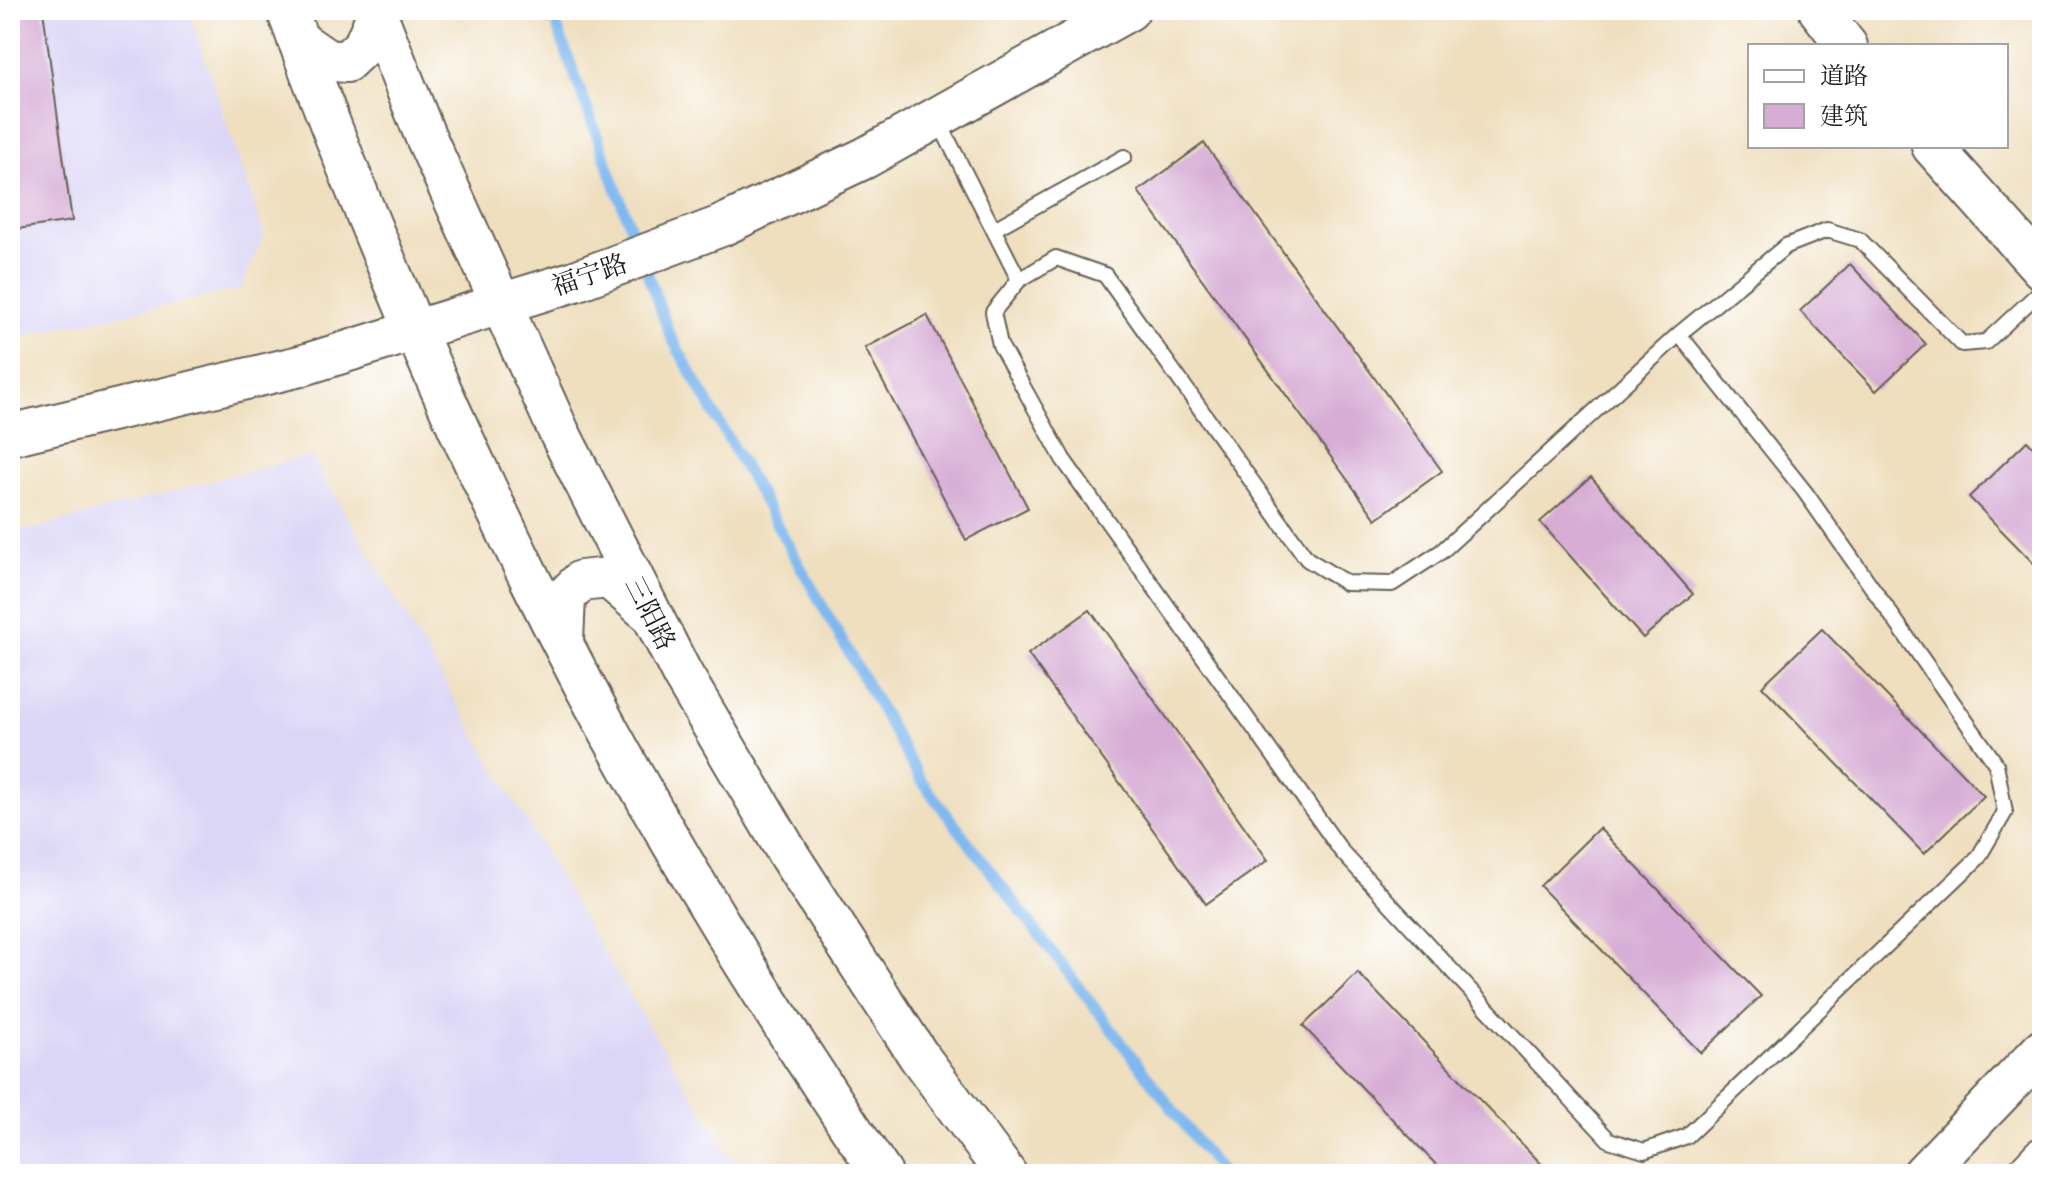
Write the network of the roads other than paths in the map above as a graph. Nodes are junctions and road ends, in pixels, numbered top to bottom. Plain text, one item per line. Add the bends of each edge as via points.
1 (1129, 10) edge
2 (1819, 10) edge
3 (376, 13) edge
4 (293, 25) edge
5 (1845, 44) edge
6 (937, 118) junction
7 (1934, 148) edge
8 (1124, 157) dead end
9 (994, 229) junction
10 (2042, 269) edge
11 (1019, 280) junction
12 (2042, 290) edge
13 (501, 304) junction
14 (414, 330) junction
15 (1679, 334) junction
16 (10, 435) edge
17 (652, 614) junction
18 (563, 641) junction
19 (2042, 1050) edge
20 (2042, 1158) edge
21 (882, 1174) edge
22 (1006, 1174) edge
23 (1923, 1174) edge
24 (2027, 1174) edge

1 - 6 main road, 福宁路
2 - 5 main road
3 - 4 main road via 364,45 346,62 327,60
3 - 13 main road, 三阳路
4 - 14 main road
6 - 9 lane
6 - 13 main road, 福宁路 via 721,226
7 - 10 main road
8 - 9 lane
9 - 11 lane
11 - 15 lane via 1056,258 1105,275 1307,559 1346,583 1392,584 1442,551
11 - 15 lane via 993,312 1000,345 1063,459 1342,852 1609,1140 1644,1151 1687,1136 1978,858 2005,812 1996,764 1805,492
12 - 15 lane via 1986,342 1962,344 1860,240 1827,230 1786,246
13 - 14 main road, 福宁路
13 - 17 main road, 三阳路
14 - 16 main road, 福宁路 via 300,366
14 - 18 main road
17 - 18 main road via 609,578 581,581 565,597
17 - 22 main road, 三阳路 via 790,857 918,1055
18 - 21 main road via 689,873
19 - 23 main road
20 - 24 main road

